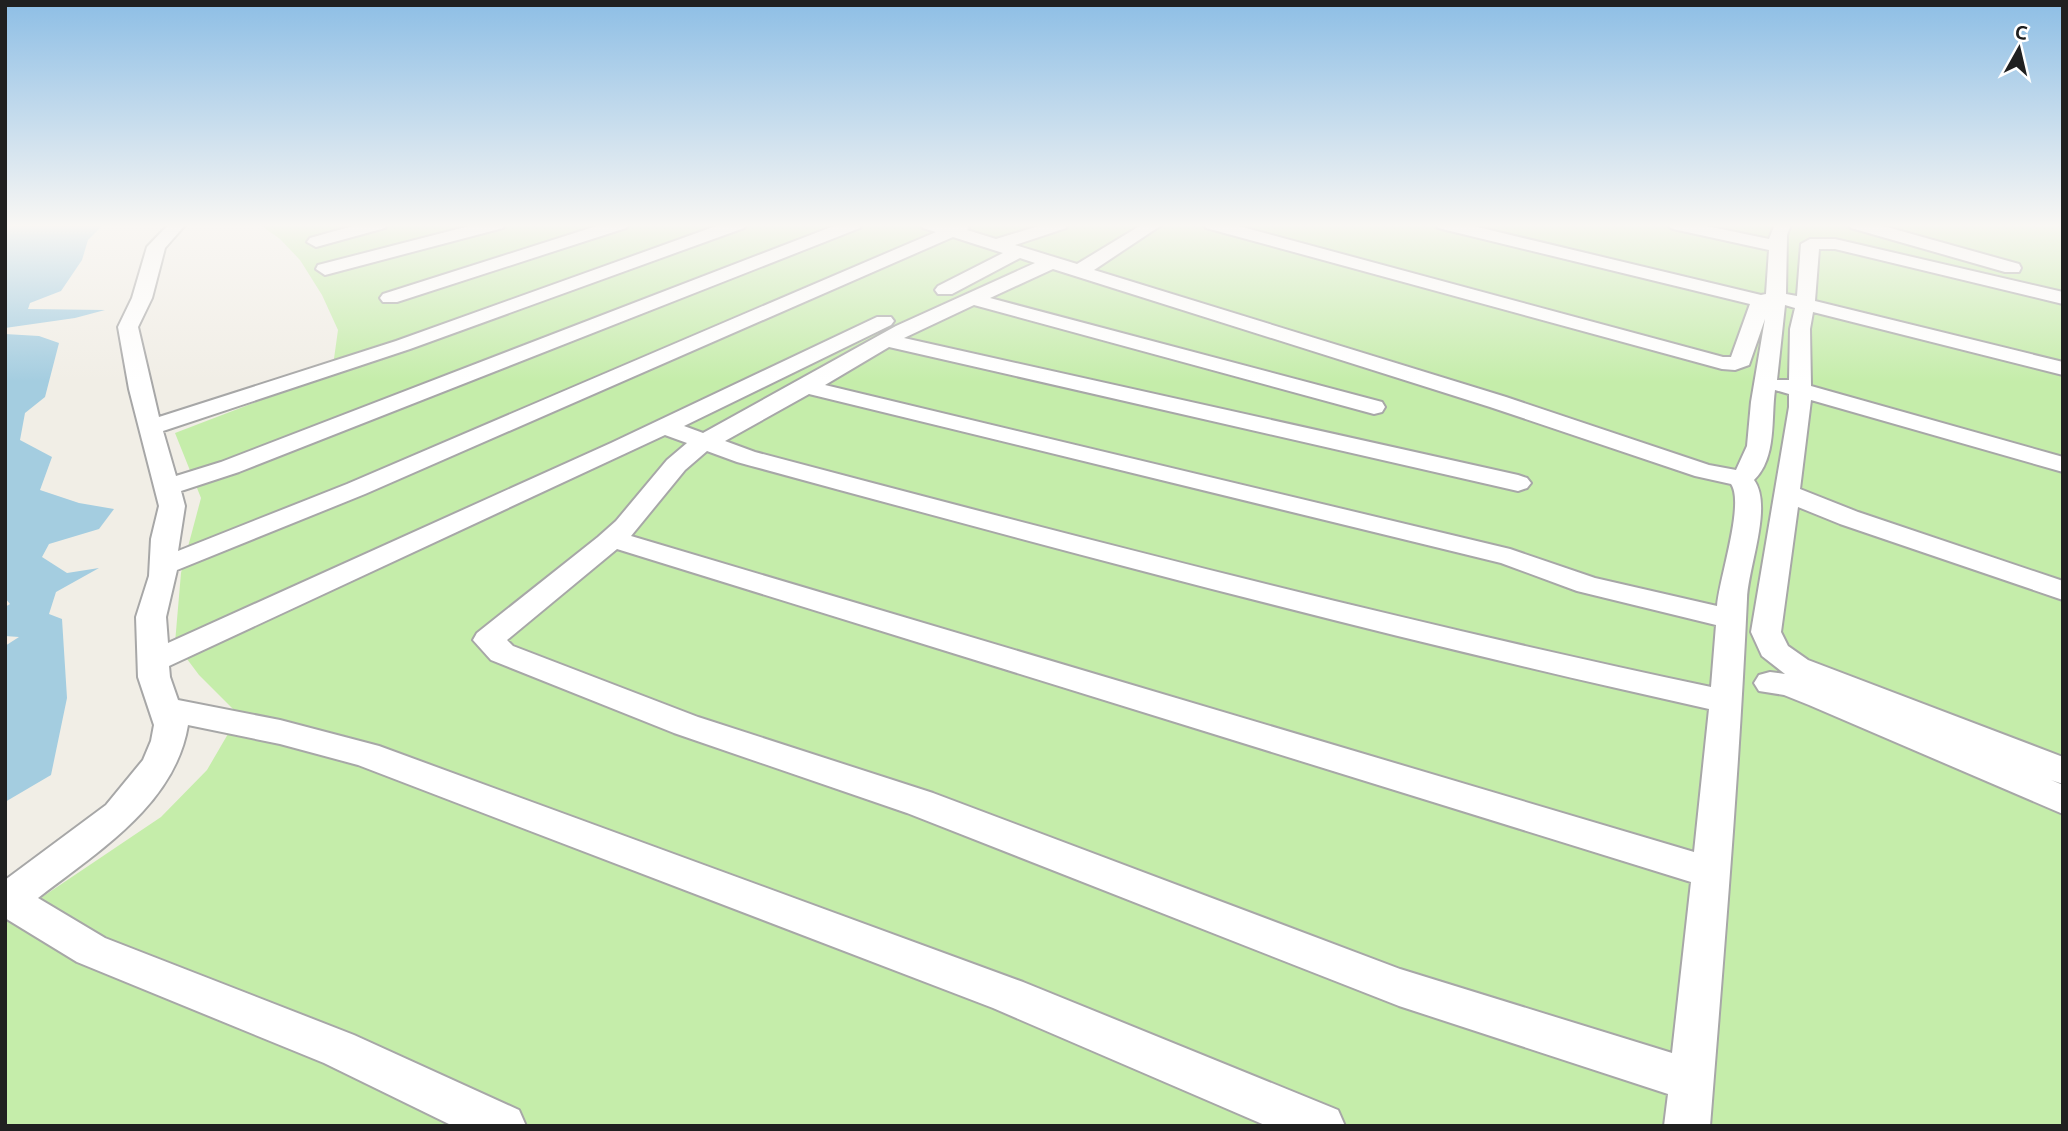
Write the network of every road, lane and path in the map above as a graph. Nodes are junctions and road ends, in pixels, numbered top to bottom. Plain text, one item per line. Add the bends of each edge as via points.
1 (148, 277) edge
2 (456, 277) edge
3 (591, 277) edge
4 (719, 277) edge
5 (848, 277) edge
6 (970, 277) edge
7 (1019, 277) edge
8 (1101, 277) edge
9 (1406, 277) edge
10 (1672, 277) edge
11 (1772, 277) edge
12 (1806, 277) edge
13 (1971, 277) edge
14 (2035, 277) edge
15 (2063, 285) edge
16 (390, 298) dead end
17 (970, 298) junction
18 (2063, 298) edge
19 (1768, 299) junction
20 (1804, 306) junction
21 (884, 340) junction
22 (2063, 369) edge
23 (1766, 380) junction
24 (808, 386) junction
25 (1799, 390) junction
26 (1374, 407) dead end
27 (664, 427) junction
28 (150, 428) junction
29 (706, 441) junction
30 (2063, 465) edge
31 (1740, 478) junction
32 (1518, 483) dead end
33 (166, 487) junction
34 (1787, 493) junction
35 (612, 539) junction
36 (163, 566) junction
37 (2063, 591) edge
38 (1731, 619) junction
39 (154, 662) junction
40 (1770, 683) dead end
41 (1726, 701) junction
42 (166, 709) junction
43 (2063, 771) edge
44 (2063, 800) edge
45 (1710, 872) junction
46 (7, 901) edge
47 (1691, 1080) junction
48 (503, 1126) edge
49 (1322, 1126) edge
50 (1687, 1126) edge

1 - 28 street via 128,327
2 - 16 street
3 - 28 street
4 - 33 street via 230,467
5 - 36 street via 356,489
6 - 27 street
7 - 17 street
8 - 31 street via 1703,471
9 - 19 street via 1735,364 1741,360
10 - 19 street
11 - 19 street
12 - 20 street
13 - 18 street
14 - 15 street
17 - 21 street
17 - 26 street
19 - 20 street
19 - 23 street
20 - 22 street
20 - 25 street
21 - 24 street
21 - 32 street
23 - 25 street
23 - 31 street via 1759,446 1748,473
24 - 29 street
24 - 38 street via 1510,557 1587,585
25 - 30 street
25 - 34 street
27 - 29 street
27 - 39 street
28 - 33 street
29 - 35 street via 676,464
29 - 41 street via 746,457 981,520 1508,654
31 - 38 street via 1748,489 1749,508
33 - 36 street via 172,506
34 - 37 street
34 - 43 street via 1766,632 1776,653 1797,667
35 - 45 street
35 - 47 street via 488,640 502,653 548,673 686,725 920,803 1399,987
36 - 39 street via 151,617
38 - 41 street
39 - 42 street via 154,677
40 - 44 street via 1820,697
41 - 45 street
42 - 46 street via 168,741 139,791 96,834
42 - 49 street via 367,755 995,990
45 - 47 street
46 - 48 street via 91,950 339,1049
47 - 50 street

